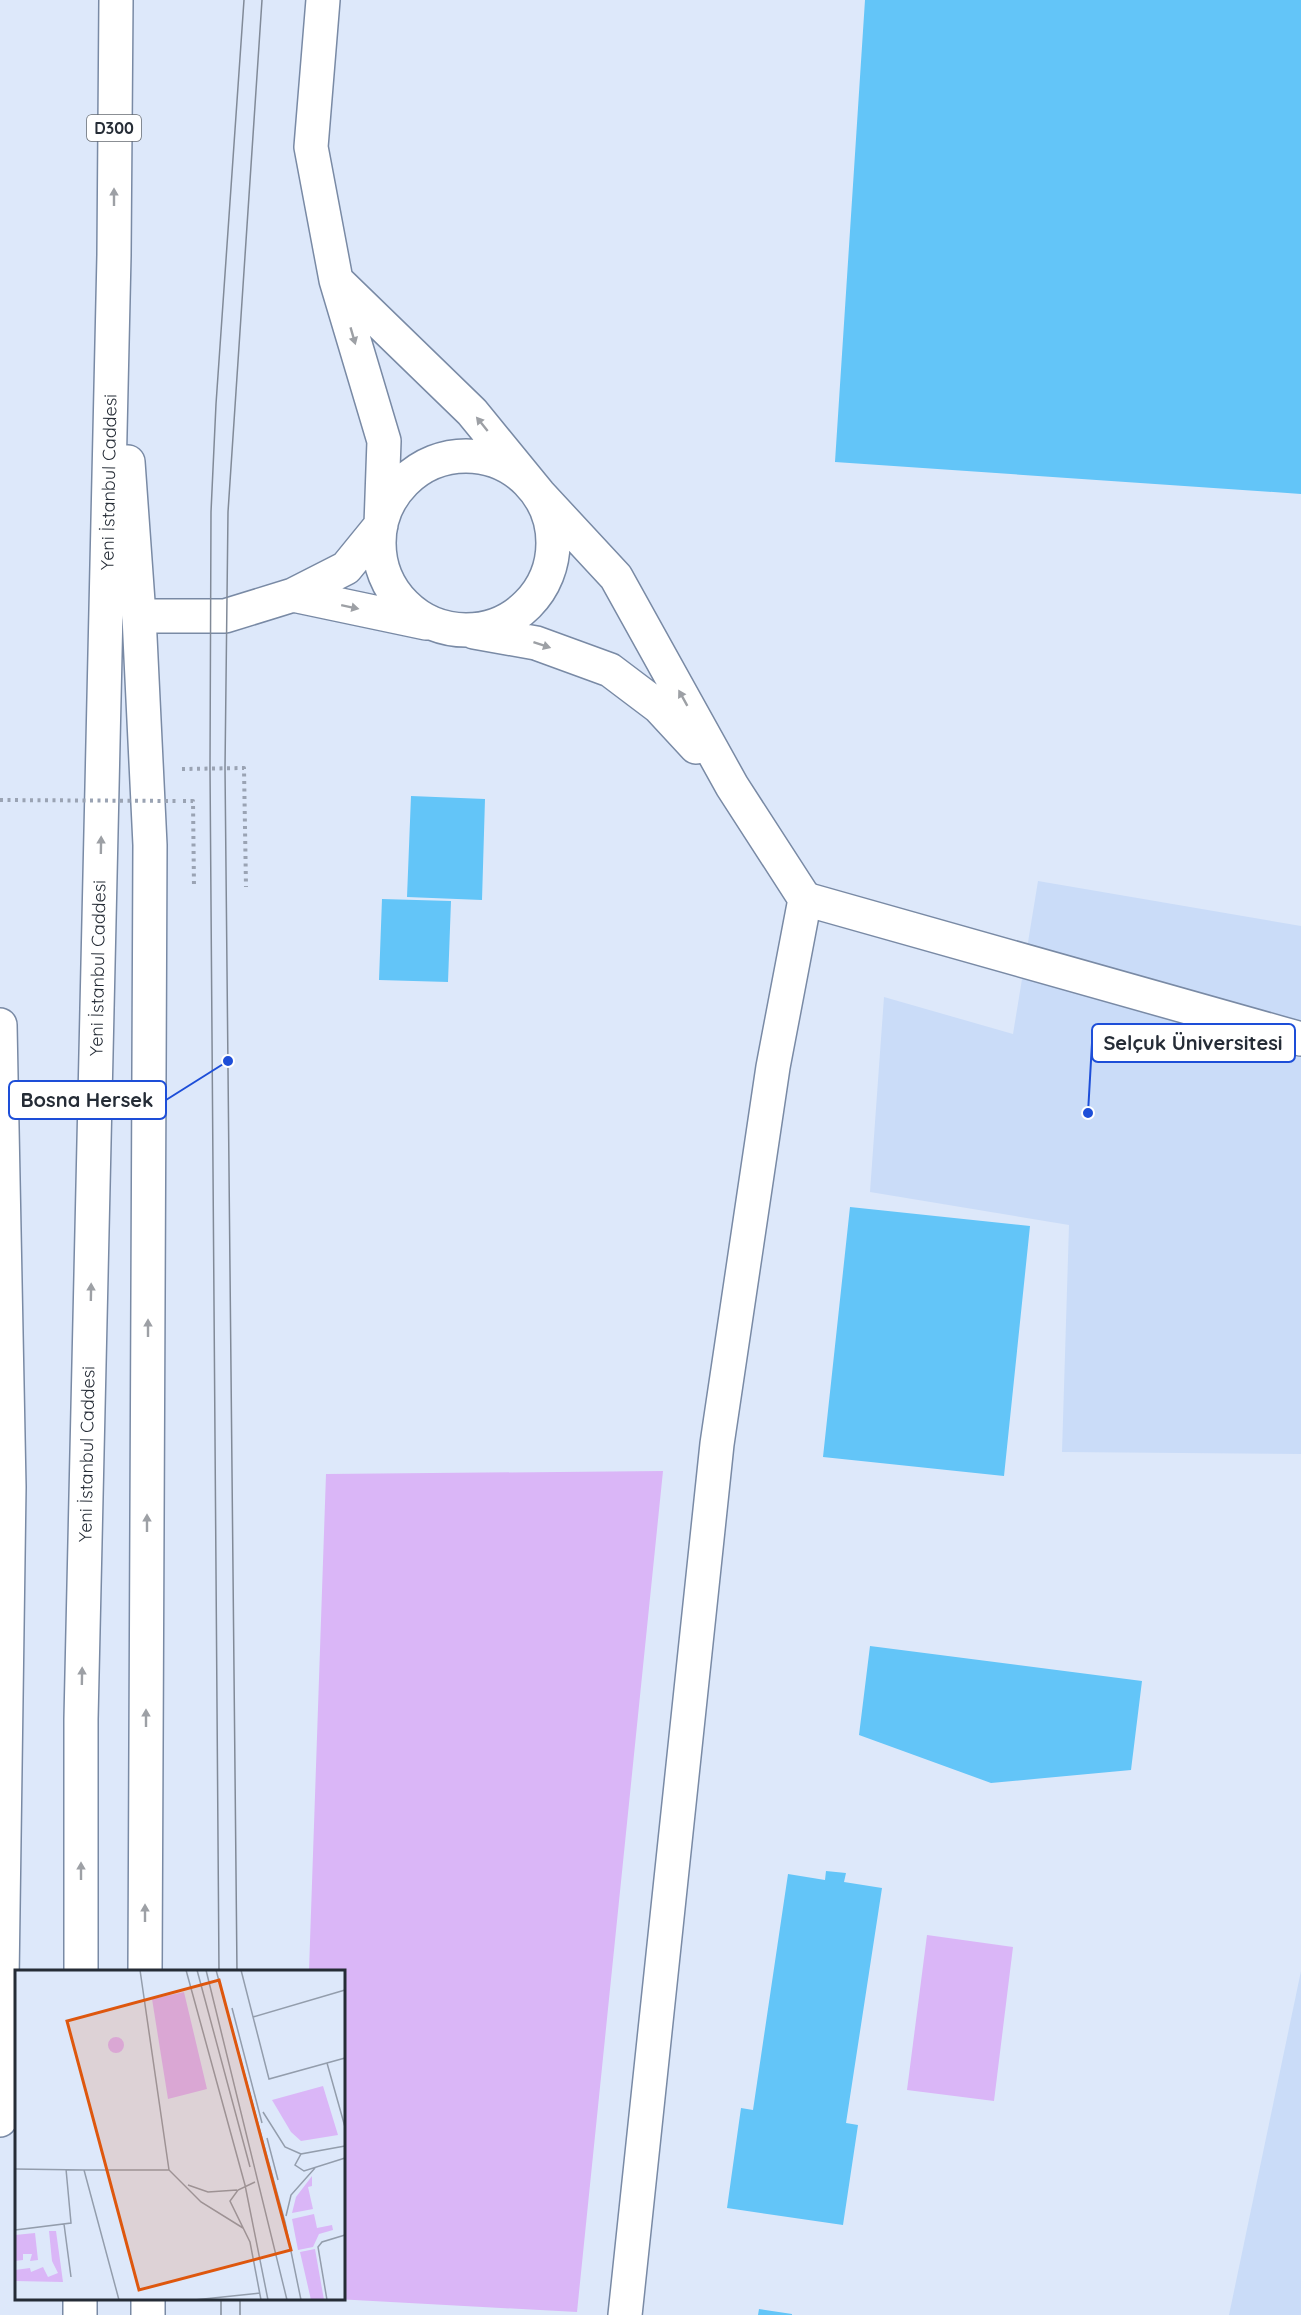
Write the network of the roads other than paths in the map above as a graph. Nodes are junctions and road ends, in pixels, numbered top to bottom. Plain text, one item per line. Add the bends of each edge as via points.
1 (116, 0) edge
2 (323, 0) edge
3 (114, 255) junction
4 (336, 280) junction
5 (539, 494) junction
6 (381, 525) junction
7 (293, 595) junction
8 (139, 616) junction
9 (440, 626) junction
10 (732, 786) junction
11 (805, 899) junction
12 (0, 1025) edge
13 (1301, 1039) edge
14 (81, 1970) edge
15 (145, 1970) edge
16 (0, 2120) edge
17 (625, 2315) edge

3 -> 1 main road, Yeni İstanbul Caddesi / D300
2 - 4 main road via 311,147
3 - 8 main road
14 -> 3 main road, Yeni İstanbul Caddesi / D300 via 81,1707
5 -> 4 main road via 472,412
4 -> 6 main road via 384,441
5 - 6 main road via 519,473 493,460 464,456 435,462 410,476 392,498
5 - 9 main road via 551,520 554,549 548,577 534,599 515,616 491,627 466,630
10 -> 5 main road via 616,577
6 - 7 main road via 346,567
6 - 9 main road via 379,550 385,575 398,598 417,615
7 - 8 main road via 225,616
7 -> 9 main road
15 -> 8 main road via 150,845
9 -> 10 main road via 536,643 610,670 659,707
10 - 11 main road
11 - 13 main road
11 - 17 main road via 773,1067 717,1444
12 - 16 main road via 9,1487

